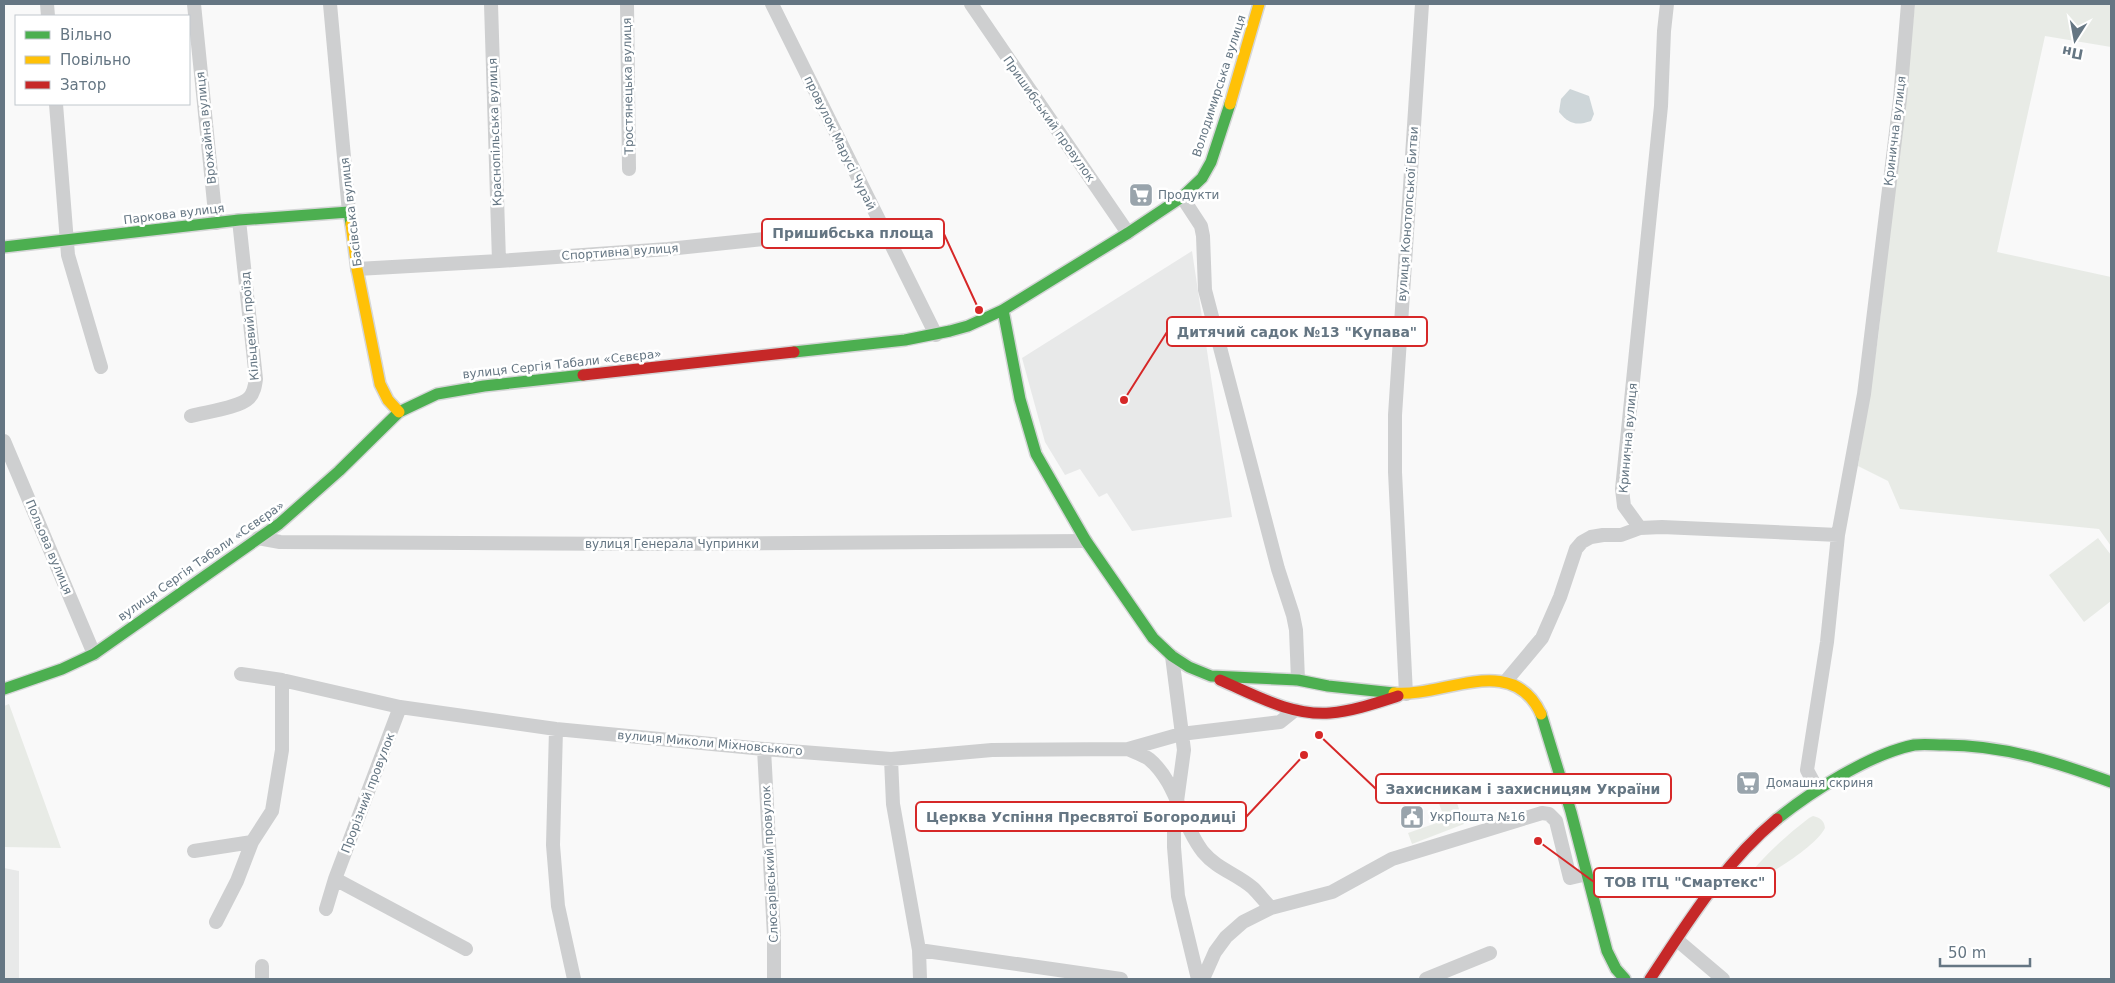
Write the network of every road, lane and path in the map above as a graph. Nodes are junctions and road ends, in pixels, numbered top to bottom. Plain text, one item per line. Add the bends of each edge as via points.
1 (194, 4) edge
2 (330, 4) edge
3 (491, 4) edge
4 (627, 4) edge
5 (772, 4) edge
6 (971, 4) edge
7 (1259, 4) edge
8 (1422, 4) edge
9 (1667, 4) edge
10 (1908, 4) edge
11 (56, 105) edge
12 (629, 169) dead end
13 (1182, 196) junction
14 (349, 212) junction
15 (239, 220) junction
16 (216, 223) junction
17 (881, 227) junction
18 (1128, 233) junction
19 (68, 241) junction
20 (4, 247) edge
21 (499, 261) junction
22 (357, 269) junction
23 (1003, 310) junction
24 (936, 334) junction
25 (101, 367) dead end
26 (399, 412) junction
27 (190, 416) dead end
28 (4, 441) edge
29 (1640, 528) junction
30 (1838, 535) junction
31 (258, 538) junction
32 (1086, 541) junction
33 (94, 654) junction
34 (1172, 656) junction
35 (241, 674) dead end
36 (1211, 676) junction
37 (282, 680) junction
38 (1298, 680) junction
39 (1506, 681) junction
40 (4, 689) edge
41 (1406, 694) junction
42 (400, 707) junction
43 (1295, 710) junction
44 (556, 728) junction
45 (1181, 734) junction
46 (764, 749) junction
47 (1128, 749) junction
48 (891, 758) junction
49 (2111, 782) edge
50 (1817, 789) junction
51 (1177, 800) junction
52 (252, 842) junction
53 (194, 851) dead end
54 (1587, 874) junction
55 (335, 879) junction
56 (1271, 908) junction
57 (326, 909) dead end
58 (216, 922) dead end
59 (1676, 940) junction
60 (466, 949) dead end
61 (919, 950) junction
62 (1490, 953) dead end
63 (574, 979) edge
64 (774, 979) edge
65 (920, 979) edge
66 (1121, 979) edge
67 (1198, 979) edge
68 (1203, 979) edge
69 (1426, 979) edge
70 (1625, 979) edge
71 (1650, 979) edge
72 (1723, 979) edge

1 - 16 street, Врожайна вулиця
2 - 14 street, Басівська вулиця
3 - 21 street, Краснопільська вулиця
4 - 12 street, Тростянецька вулиця
5 - 17 street, провулок Марусі Чурай
6 - 18 street, Пришибський провулок
7 - 13 main road, Володимирська вулиця via 1211,162 1202,178
8 - 41 street, вулиця Конотопської Битви via 1395,415
9 - 29 street, Кринична вулиця via 1661,106 1622,489 1624,506
10 - 30 street, Кринична вулиця via 1900,99 1864,394
11 - 19 street
13 - 18 main road, вулиця Сергія Табали «Сєвєра»
13 - 38 street via 1197,218 1203,236 1205,290 1293,615
14 - 15 main road, Паркова вулиця
14 - 22 main road, Басівська вулиця
15 - 16 main road, Паркова вулиця
15 - 27 street, Кільцевий проїзд via 255,389 242,402
16 - 19 main road, Паркова вулиця
17 - 21 street, Спортивна вулиця via 668,249
17 - 24 street, провулок Марусі Чурай
18 - 23 main road, вулиця Сергія Табали «Сєвєра»
19 - 20 main road, Паркова вулиця
19 - 25 street via 68,255
21 - 22 street, Спортивна вулиця
22 - 26 main road, Басівська вулиця via 380,384
23 - 24 main road, вулиця Сергія Табали «Сєвєра» via 968,326
23 - 32 main road via 1020,399 1036,454
24 - 26 main road, вулиця Сергія Табали «Сєвєра» via 458,389 425,398
26 - 31 main road, вулиця Сергія Табали «Сєвєра» via 308,500
28 - 33 street, Польова вулиця
29 - 30 street
29 - 39 street via 1621,535 1591,537 1576,549 1546,630
30 - 50 street, Кринична вулиця via 1827,642 1806,770
31 - 32 street, вулиця Генерала Чупринки via 280,542 621,544
31 - 33 main road, вулиця Сергія Табали «Сєвєра»
32 - 34 main road via 1141,622
33 - 40 main road, вулиця Сергія Табали «Сєвєра»
34 - 36 main road
34 - 45 street
35 - 37 street, вулиця Миколи Міхновського
36 - 38 main road
36 - 43 main road
37 - 42 street, вулиця Миколи Міхновського
37 - 52 street via 282,750 272,811
38 - 41 main road
39 - 41 main road via 1473,682
39 - 54 main road via 1530,697 1545,722
41 - 43 main road via 1328,713
42 - 44 street, вулиця Миколи Міхновського
42 - 55 street, Прорізний провулок
43 - 45 street, вулиця Миколи Міхновського via 1280,722
44 - 46 street, вулиця Миколи Міхновського
44 - 63 street via 553,845 558,906
45 - 47 street, вулиця Миколи Міхновського
45 - 51 street via 1184,750
46 - 48 street, вулиця Миколи Міхновського
46 - 64 street, Слюсарівський провулок
47 - 48 street, вулиця Миколи Міхновського via 992,750
47 - 51 street via 1148,759
48 - 61 street via 893,804
49 - 50 main road via 2036,755 1962,744 1918,745 1871,760
50 - 59 main road via 1748,845
51 - 56 street via 1190,830 1214,864 1252,888
51 - 67 street via 1174,847 1178,896
52 - 53 street
52 - 58 street via 237,882
54 - 56 street via 1570,878 1556,821 1549,814 1542,813 1392,858 1332,892
54 - 70 main road via 1607,951
55 - 57 street, Прорізний провулок
55 - 60 street
56 - 68 street via 1243,922 1226,937
59 - 71 main road
59 - 72 street
61 - 65 street
61 - 66 street
62 - 69 street

